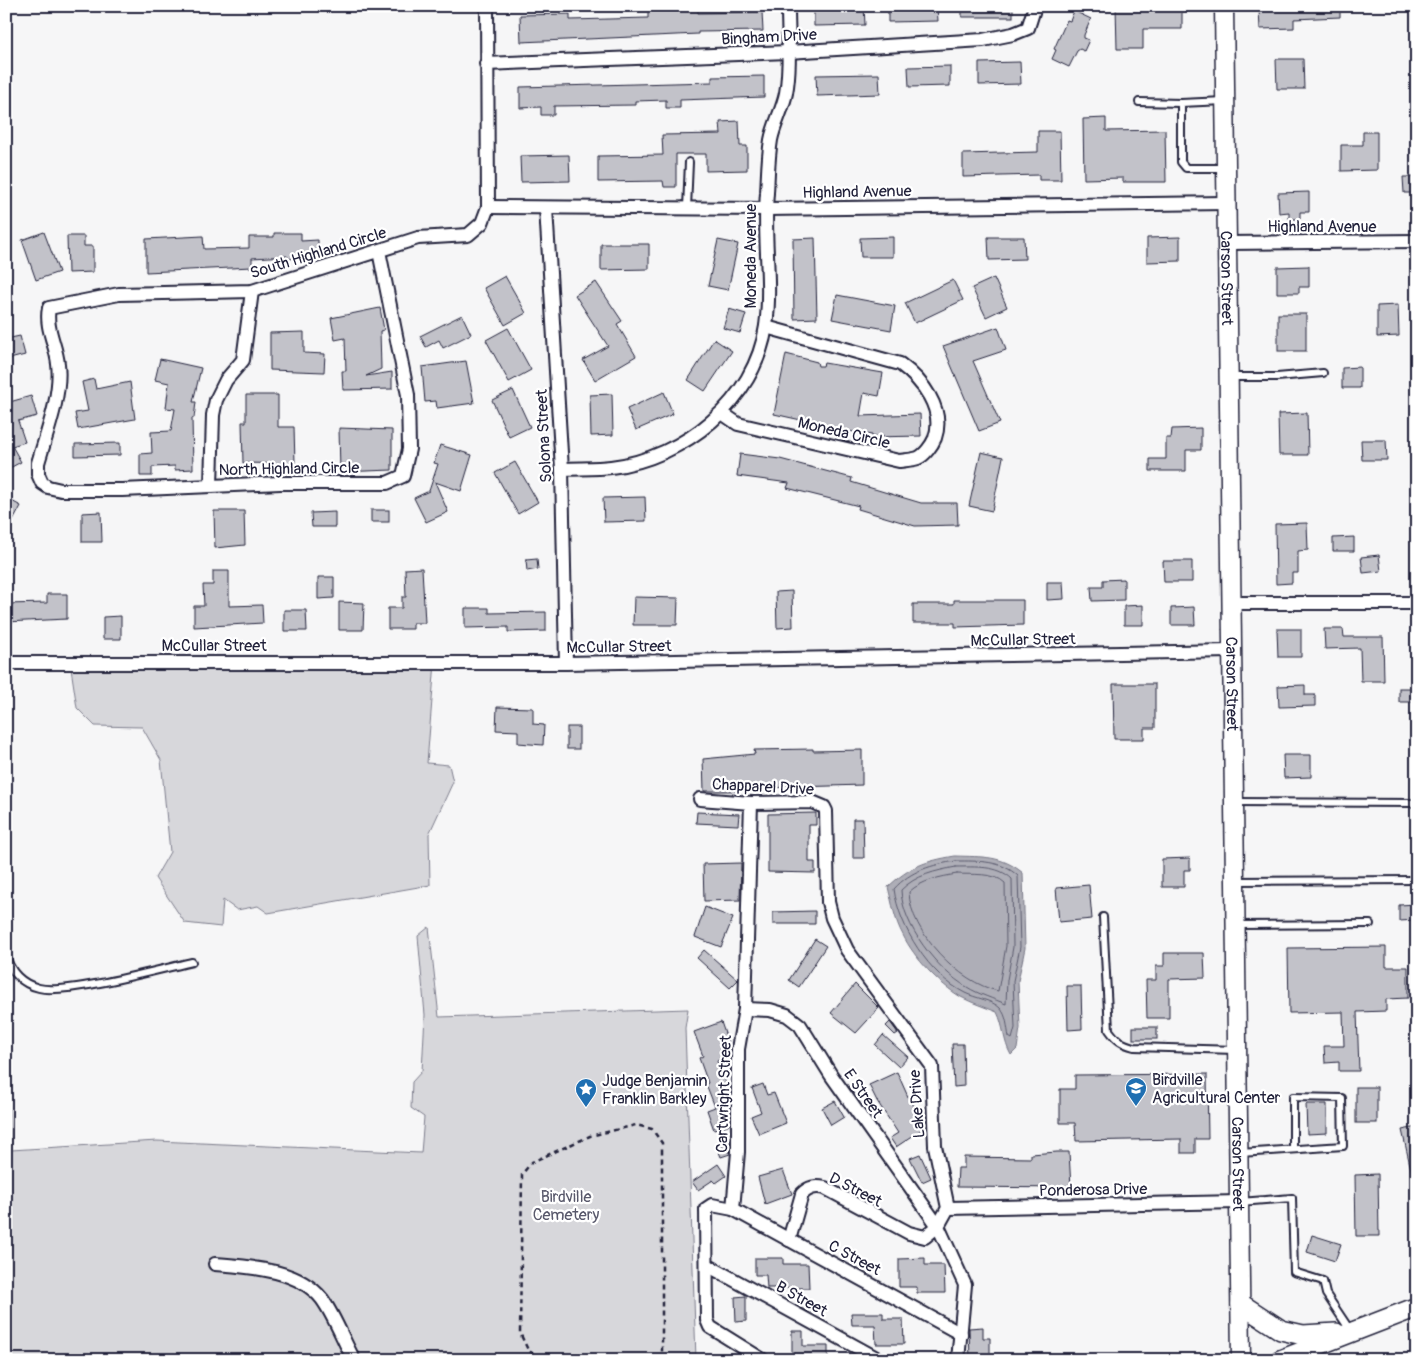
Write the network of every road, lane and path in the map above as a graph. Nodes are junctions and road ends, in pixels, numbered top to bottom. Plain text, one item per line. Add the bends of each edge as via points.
1 (487, 6) edge
2 (788, 6) edge
3 (1035, 6) edge
4 (1224, 6) edge
5 (788, 52) junction
6 (486, 64) junction
7 (1226, 101) junction
8 (1139, 102) dead end
9 (1181, 103) junction
10 (689, 162) dead end
11 (1226, 168) junction
12 (1227, 203) junction
13 (488, 207) junction
14 (546, 208) junction
15 (687, 208) junction
16 (766, 209) junction
17 (1417, 241) edge
18 (1228, 243) junction
19 (379, 251) junction
20 (252, 291) junction
21 (766, 327) junction
22 (1324, 373) dead end
23 (1229, 377) junction
24 (57, 392) joint
25 (722, 413) junction
26 (562, 469) junction
27 (211, 486) junction
28 (1232, 603) junction
29 (1417, 603) edge
30 (1231, 651) junction
31 (6, 663) edge
32 (566, 663) junction
33 (700, 799) dead end
34 (1233, 802) junction
35 (751, 803) junction
36 (1417, 803) edge
37 (824, 807) joint
38 (1417, 880) edge
39 (1234, 881) junction
40 (1103, 917) dead end
41 (1370, 924) dead end
42 (1235, 925) junction
43 (6, 955) edge
44 (192, 962) dead end
45 (745, 1009) junction
46 (1237, 1050) junction
47 (1293, 1148) junction
48 (1238, 1153) junction
49 (1239, 1202) junction
50 (948, 1208) junction
51 (733, 1209) junction
52 (938, 1226) junction
53 (789, 1240) junction
54 (215, 1264) dead end
55 (707, 1265) junction
56 (1241, 1304) junction
57 (1417, 1307) edge
58 (961, 1334) junction
59 (1344, 1336) junction
60 (354, 1360) edge
61 (541, 1360) edge
62 (662, 1360) edge
63 (763, 1360) edge
64 (880, 1360) edge
65 (958, 1360) edge
66 (1242, 1360) edge
67 (1280, 1360) edge

1 - 6 street
2 - 5 street, Moneda Avenue
3 - 5 street, Bingham Drive via 1028,28 983,40
4 - 7 street, Carson Street
5 - 6 street, Bingham Drive
5 - 16 street, Moneda Avenue via 786,93 771,140
6 - 13 street
7 - 9 lane
7 - 11 street, Carson Street
8 - 9 lane
9 - 11 lane via 1181,164 1186,168
10 - 15 lane
11 - 12 street, Carson Street
12 - 16 street, Highland Avenue
12 - 18 street, Carson Street
13 - 14 street, Highland Avenue
13 - 19 street, South Highland Circle via 482,223 468,235 418,238
14 - 15 street, Highland Avenue
14 - 26 street, Solona Street
15 - 16 street, Highland Avenue
16 - 21 street, Moneda Avenue via 769,290
17 - 18 street, Highland Avenue
18 - 23 street, Carson Street
19 - 20 street, South Highland Circle
19 - 27 street, North Highland Circle via 408,395 409,449 403,476 387,483
20 - 24 street, South Highland Circle via 119,294 49,308 46,320 58,365
20 - 27 street via 243,360 226,380 216,400
21 - 25 street, Moneda Avenue via 758,355
21 - 25 street, Moneda Circle via 900,364 917,377 935,406 939,427 933,444 919,458 898,461 738,424
22 - 23 lane
23 - 28 street, Carson Street
24 - 27 street, North Highland Circle via 38,463 38,474 48,487 122,490
25 - 26 street, Moneda Avenue via 698,434 663,452 611,467
26 - 32 street, Solona Street
28 - 29 street
28 - 30 street, Carson Street
30 - 32 street, McCullar Street
30 - 34 street, Carson Street
31 - 32 street, McCullar Street
33 - 35 street, Chapparel Drive
34 - 36 lane
34 - 39 street, Carson Street
35 - 37 street, Chapparel Drive via 812,802
35 - 45 street, Cartwright Street
37 - 50 street, Lake Drive via 828,902 836,929 932,1066 935,1146
38 - 39 lane
39 - 42 street, Carson Street
40 - 46 lane via 1109,1030 1115,1038 1134,1047
41 - 42 lane
42 - 46 street, Carson Street
43 - 44 lane via 8,964 22,982 40,989 66,988
45 - 51 street, Cartwright Street via 738,1049 738,1152
45 - 52 street, E Street via 787,1014 800,1024 831,1075
46 - 48 street, Carson Street
47 - 47 lane via 1343,1146 1342,1098 1293,1097
47 - 48 lane
48 - 49 street, Carson Street
49 - 50 street, Ponderosa Drive
49 - 56 street, Carson Street
49 - 59 lane via 1292,1198 1294,1272 1323,1281
50 - 52 street
51 - 53 street, C Street
51 - 55 street via 712,1205 706,1209
52 - 53 street, D Street via 925,1237 909,1234 825,1188 817,1187 802,1194
52 - 58 street via 965,1285
53 - 58 street, C Street
54 - 60 street via 268,1270 307,1286 321,1299
55 - 63 street via 707,1320 710,1328
55 - 64 street, B Street
56 - 59 main road via 1281,1330 1303,1335
56 - 66 street, Carson Street
57 - 59 main road
58 - 65 street
59 - 67 main road
61 - 62 path via 528,1350 520,1333 522,1174 532,1162 590,1136 636,1125 652,1129 662,1143

